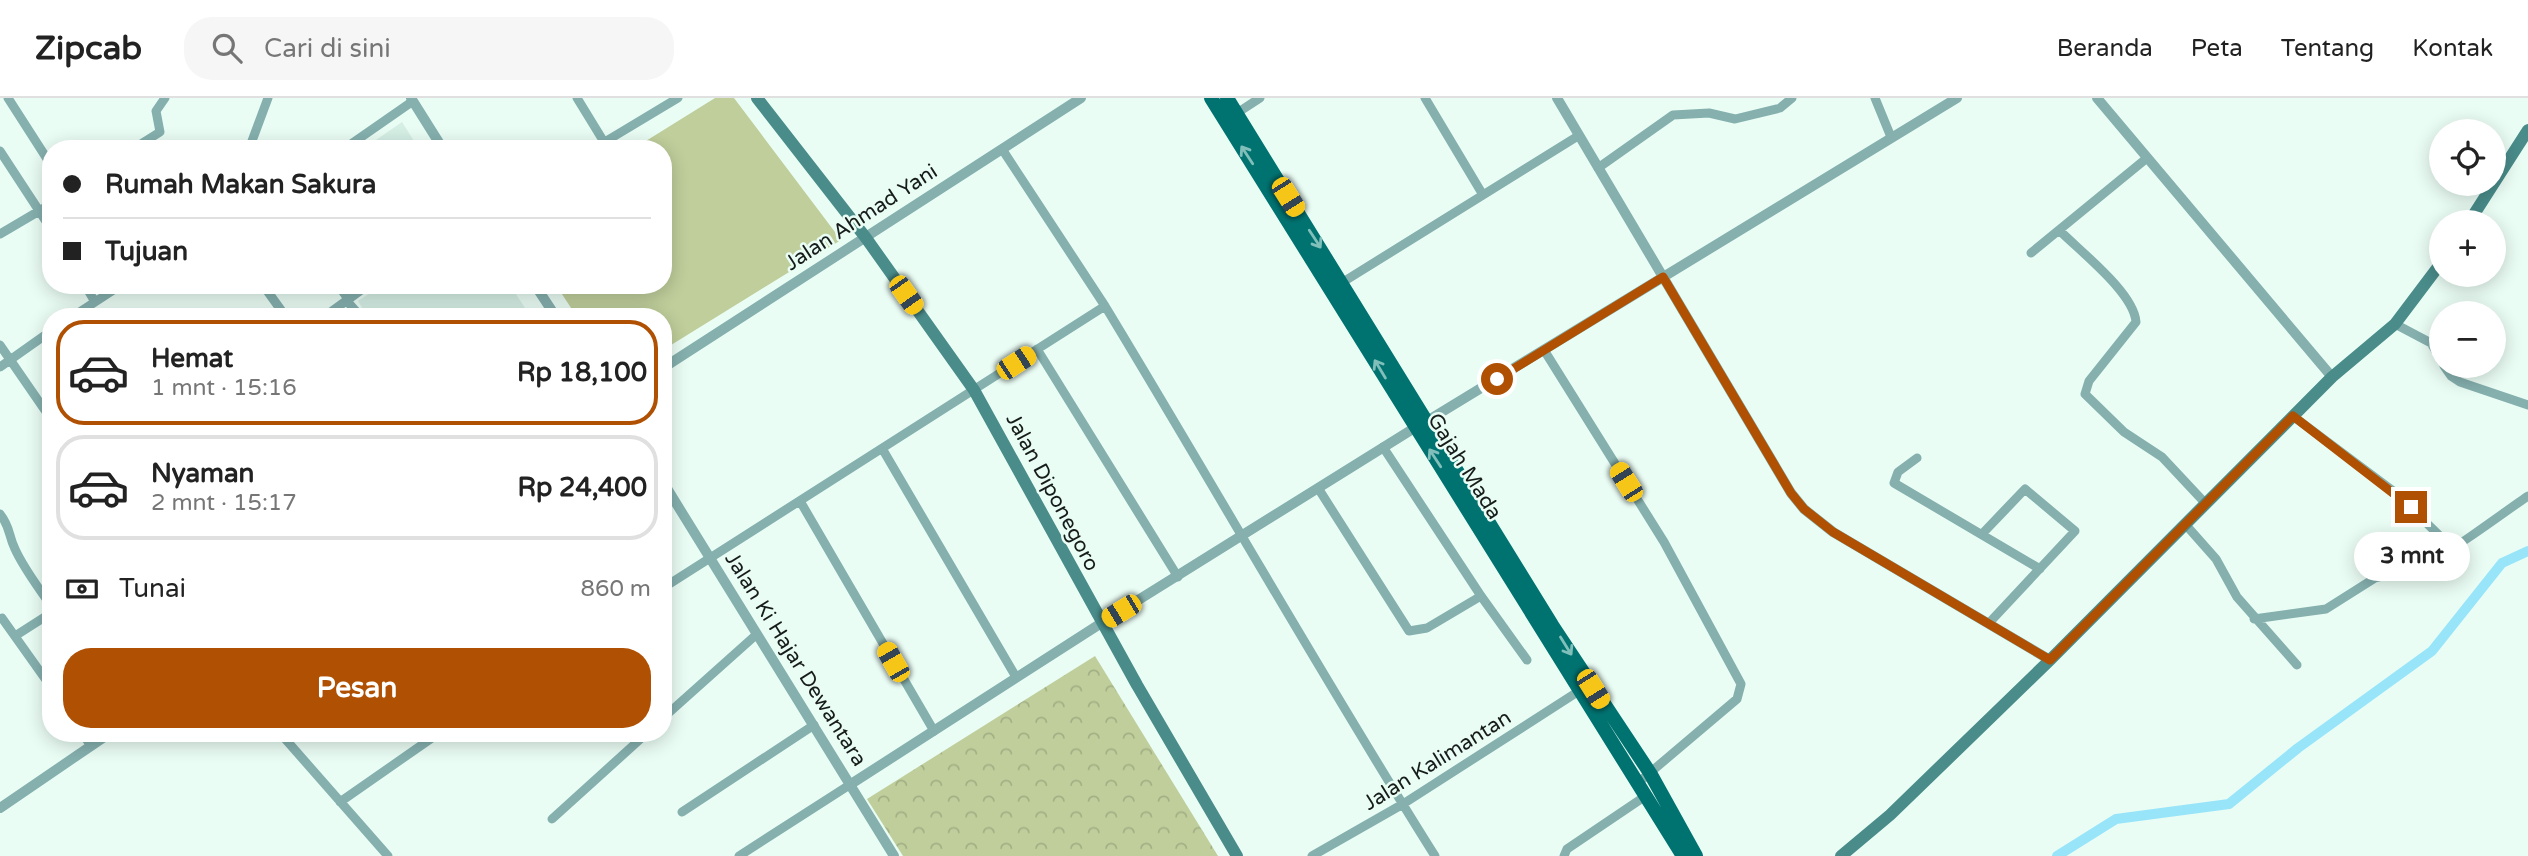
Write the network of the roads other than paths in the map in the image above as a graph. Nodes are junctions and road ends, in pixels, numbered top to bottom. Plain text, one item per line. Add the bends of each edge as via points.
1 (8, 98) edge
2 (165, 98) edge
3 (268, 98) edge
4 (577, 98) edge
5 (678, 98) edge
6 (757, 98) edge
7 (1081, 98) edge
8 (1211, 98) edge
9 (1227, 98) edge
10 (1260, 98) edge
11 (1424, 98) edge
12 (1791, 98) edge
13 (1875, 98) edge
14 (1956, 98) edge
15 (2097, 98) edge
16 (412, 99) edge
17 (1560, 99) edge
18 (1237, 113) junction
19 (2528, 130) edge
20 (1578, 136) junction
21 (1891, 137) junction
22 (147, 140) edge
23 (252, 140) edge
24 (356, 140) edge
25 (437, 140) edge
26 (603, 140) edge
27 (607, 140) edge
28 (1002, 149) junction
29 (0, 151) edge
30 (42, 151) edge
31 (2147, 158) junction
32 (1598, 168) junction
33 (1483, 195) junction
34 (1283, 199) junction
35 (2477, 210) edge
36 (40, 211) junction
37 (42, 214) edge
38 (2059, 230) junction
39 (0, 234) edge
40 (866, 238) junction
41 (2031, 253) dead end
42 (1663, 277) junction
43 (2429, 279) edge
44 (1343, 282) junction
45 (90, 294) edge
46 (107, 294) edge
47 (344, 294) edge
48 (354, 294) edge
49 (347, 299) junction
50 (95, 302) junction
51 (1105, 306) junction
52 (86, 308) edge
53 (336, 308) edge
54 (354, 308) edge
55 (2395, 324) junction
56 (42, 337) edge
57 (2429, 342) edge
58 (0, 345) edge
59 (1037, 349) junction
60 (1544, 351) junction
61 (10, 359) junction
62 (672, 362) edge
63 (0, 367) edge
64 (2332, 377) junction
65 (2454, 378) edge
66 (974, 390) junction
67 (2528, 405) edge
68 (42, 406) edge
69 (2293, 416) junction
70 (1421, 424) junction
71 (1384, 447) junction
72 (883, 450) junction
73 (1917, 457) dead end
74 (1318, 488) junction
75 (672, 496) edge
76 (2528, 496) edge
77 (800, 501) junction
78 (2206, 504) junction
79 (0, 514) edge
80 (2185, 524) junction
81 (1983, 533) junction
82 (1244, 534) junction
83 (2455, 549) junction
84 (711, 559) junction
85 (2040, 569) junction
86 (1178, 577) junction
87 (672, 583) edge
88 (1522, 587) junction
89 (42, 593) edge
90 (1480, 596) junction
91 (1, 617) edge
92 (2254, 618) junction
93 (42, 620) edge
94 (1103, 622) junction
95 (1989, 623) junction
96 (757, 634) junction
97 (15, 636) junction
98 (1527, 660) dead end
99 (2050, 660) junction
100 (2297, 665) dead end
101 (42, 674) edge
102 (1016, 677) junction
103 (1579, 691) junction
104 (672, 710) edge
105 (814, 725) junction
106 (933, 731) junction
107 (88, 742) edge
108 (97, 742) edge
109 (288, 742) edge
110 (426, 742) edge
111 (637, 742) edge
112 (91, 746) junction
113 (1644, 777) junction
114 (850, 785) junction
115 (1647, 795) junction
116 (340, 802) junction
117 (1402, 804) junction
118 (0, 808) edge
119 (682, 813) dead end
120 (552, 819) dead end
121 (388, 856) edge
122 (739, 856) edge
123 (894, 856) edge
124 (1237, 856) edge
125 (1312, 856) edge
126 (1435, 856) edge
127 (1564, 856) edge
128 (1682, 856) edge
129 (1696, 856) edge
130 (1841, 856) edge

1 - 30 street
2 - 22 street via 156,111 160,132
3 - 23 street
4 - 26 street
5 - 27 street
6 - 40 main road, Jalan Diponegoro
7 - 28 street, Jalan Ahmad Yani
34 -> 8 main road, Gajah Mada
9 - 18 main road, Gajah Mada
10 - 18 street
11 - 33 street
12 - 32 street via 1783,106 1735,119 1709,113 1673,115
13 - 21 street
14 - 21 street
15 - 31 street
16 - 24 street
16 - 25 street
17 - 20 street
18 - 34 main road, Gajah Mada
19 - 35 main road
20 - 32 street
20 - 33 street
21 - 42 street
28 - 40 street, Jalan Ahmad Yani
28 - 51 street
29 - 36 street
31 - 38 street
31 - 64 street
32 - 42 street
33 - 44 street
34 -> 44 main road, Gajah Mada
70 -> 34 main road, Gajah Mada
36 - 37 street
36 - 39 street
38 - 41 street
38 - 78 street via 2126,297 2136,318 2085,392 2124,432 2162,457
40 - 62 street, Jalan Ahmad Yani
40 - 66 main road, Jalan Diponegoro
42 - 60 street
42 - 95 street via 1804,509 1833,532
43 - 55 main road
44 - 70 main road, Gajah Mada
45 - 50 street
46 - 50 street
47 - 49 street
48 - 49 street
49 - 53 street
49 - 54 street
50 - 52 street
51 - 59 street
51 - 82 street
55 - 57 street
55 - 64 main road
56 - 61 street
58 - 61 street
59 - 66 street
59 - 86 street
60 - 70 street
60 - 113 street via 1664,542 1741,684 1738,699
61 - 63 street
61 - 68 street
64 - 69 main road
65 - 67 street
66 - 72 street
66 - 94 main road, Jalan Diponegoro
69 - 78 main road
69 - 83 street via 2396,493
70 - 71 street
70 - 88 main road, Gajah Mada
71 - 74 street
71 - 90 street
72 - 77 street
72 - 102 street
73 - 81 street via 1896,473 1894,483
74 - 82 street
74 - 90 street via 1409,632 1427,628
75 - 84 street, Jalan Ki Hajar Dewantara
76 - 83 street
77 - 84 street
77 - 106 street
78 - 80 main road
79 - 89 street via 12,531 16,553
80 - 92 street via 2216,559 2224,579
80 - 99 main road
81 - 85 street
81 - 85 street via 2026,489 2074,531
82 - 86 street
82 - 117 street
83 - 92 street via 2428,565 2375,578 2326,609
84 - 87 street
84 - 96 street, Jalan Ki Hajar Dewantara
85 - 95 street
86 - 94 street
88 - 103 main road, Gajah Mada
88 -> 113 main road, Gajah Mada via 1620,732
90 - 98 street
91 - 97 street
92 - 100 street
93 - 97 street
94 - 102 street
94 - 124 main road, Jalan Diponegoro
95 - 99 street
96 - 104 street
96 - 105 street, Jalan Ki Hajar Dewantara
97 - 101 street
99 - 130 main road via 1890,815
102 - 106 street
103 - 113 main road, Gajah Mada
103 - 117 street, Jalan Kalimantan
105 - 114 street, Jalan Ki Hajar Dewantara
105 - 119 street
106 - 114 street
107 - 112 street
108 - 112 street
109 - 116 street
110 - 116 street
111 - 120 street
112 - 118 street
113 - 115 main road, Gajah Mada
113 - 129 main road, Gajah Mada
114 - 122 street
114 - 123 street, Jalan Ki Hajar Dewantara
115 - 127 street via 1567,849
115 - 128 main road, Gajah Mada
116 - 121 street
117 - 125 street, Jalan Kalimantan
117 - 126 street

